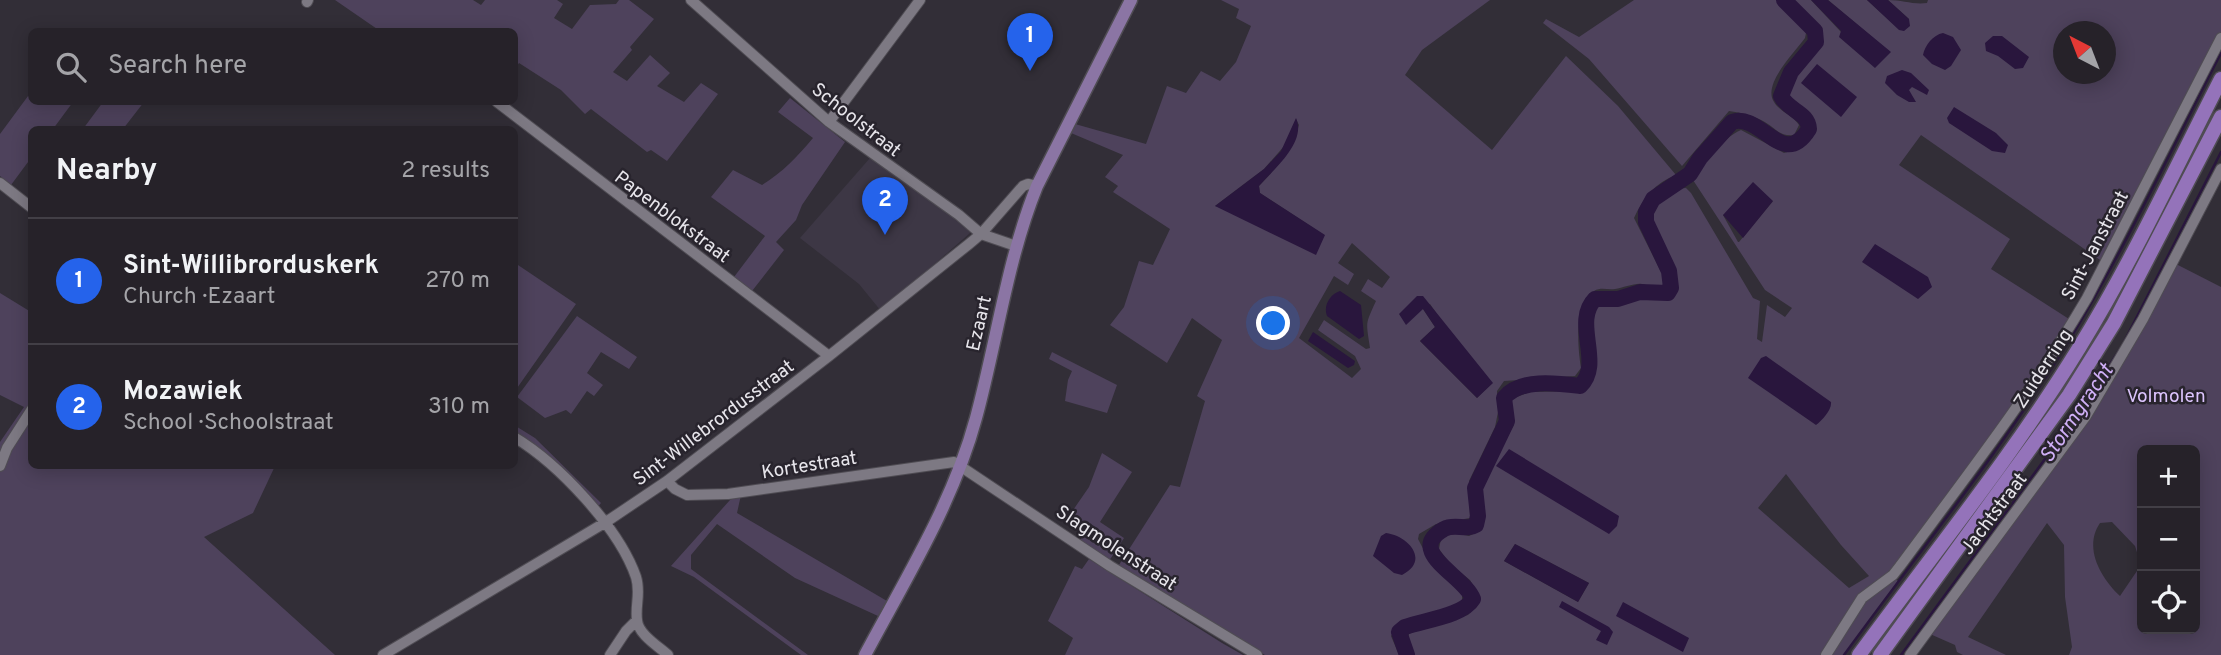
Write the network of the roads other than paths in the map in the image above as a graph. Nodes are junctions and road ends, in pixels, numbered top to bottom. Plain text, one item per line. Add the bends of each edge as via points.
1 (691, 0) edge
2 (920, 0) edge
3 (1131, 0) edge
4 (2221, 38) edge
5 (2221, 79) edge
6 (501, 105) edge
7 (2221, 117) edge
8 (829, 122) junction
9 (2221, 169) edge
10 (0, 183) edge
11 (1037, 186) junction
12 (28, 205) edge
13 (981, 234) junction
14 (1016, 246) junction
15 (829, 356) junction
16 (28, 415) edge
17 (518, 440) edge
18 (960, 464) junction
19 (0, 466) edge
20 (667, 481) junction
21 (606, 522) junction
22 (636, 621) junction
23 (383, 655) edge
24 (610, 655) edge
25 (668, 655) edge
26 (865, 655) edge
27 (1257, 655) edge
28 (1826, 655) edge
29 (1859, 655) edge
30 (1880, 655) edge
31 (1910, 655) edge

1 - 8 street, Schoolstraat
2 - 8 street
3 - 11 main road, Ezaart
4 - 28 street, Sint-Janstraat via 2063,339 1900,566 1862,598
5 - 29 highway, Zuiderring via 2074,356
6 - 15 street, Papenblokstraat
7 - 30 highway, Zuiderring via 2114,323 2069,395
8 - 13 street, Schoolstraat
9 - 31 street, Jachtstraat via 2086,416
10 - 12 street
11 - 13 street, Sint-Willebrordusstraat via 1023,187
11 - 14 main road, Ezaart
13 - 14 street, Schoolstraat
13 - 15 street, Sint-Willebrordusstraat
14 - 18 main road, Ezaart
15 - 20 street, Sint-Willebrordusstraat
16 - 19 street
17 - 21 street via 541,456
18 - 20 street, Kortestraat via 947,461 729,494 687,495
18 - 26 main road, Ezaart via 931,532
18 - 27 street, Slagmolenstraat via 1110,566
20 - 21 street, Sint-Willebrordusstraat
21 - 22 street via 635,576 639,592
21 - 23 street, Sint-Willebrordusstraat
22 - 24 street
22 - 25 street

